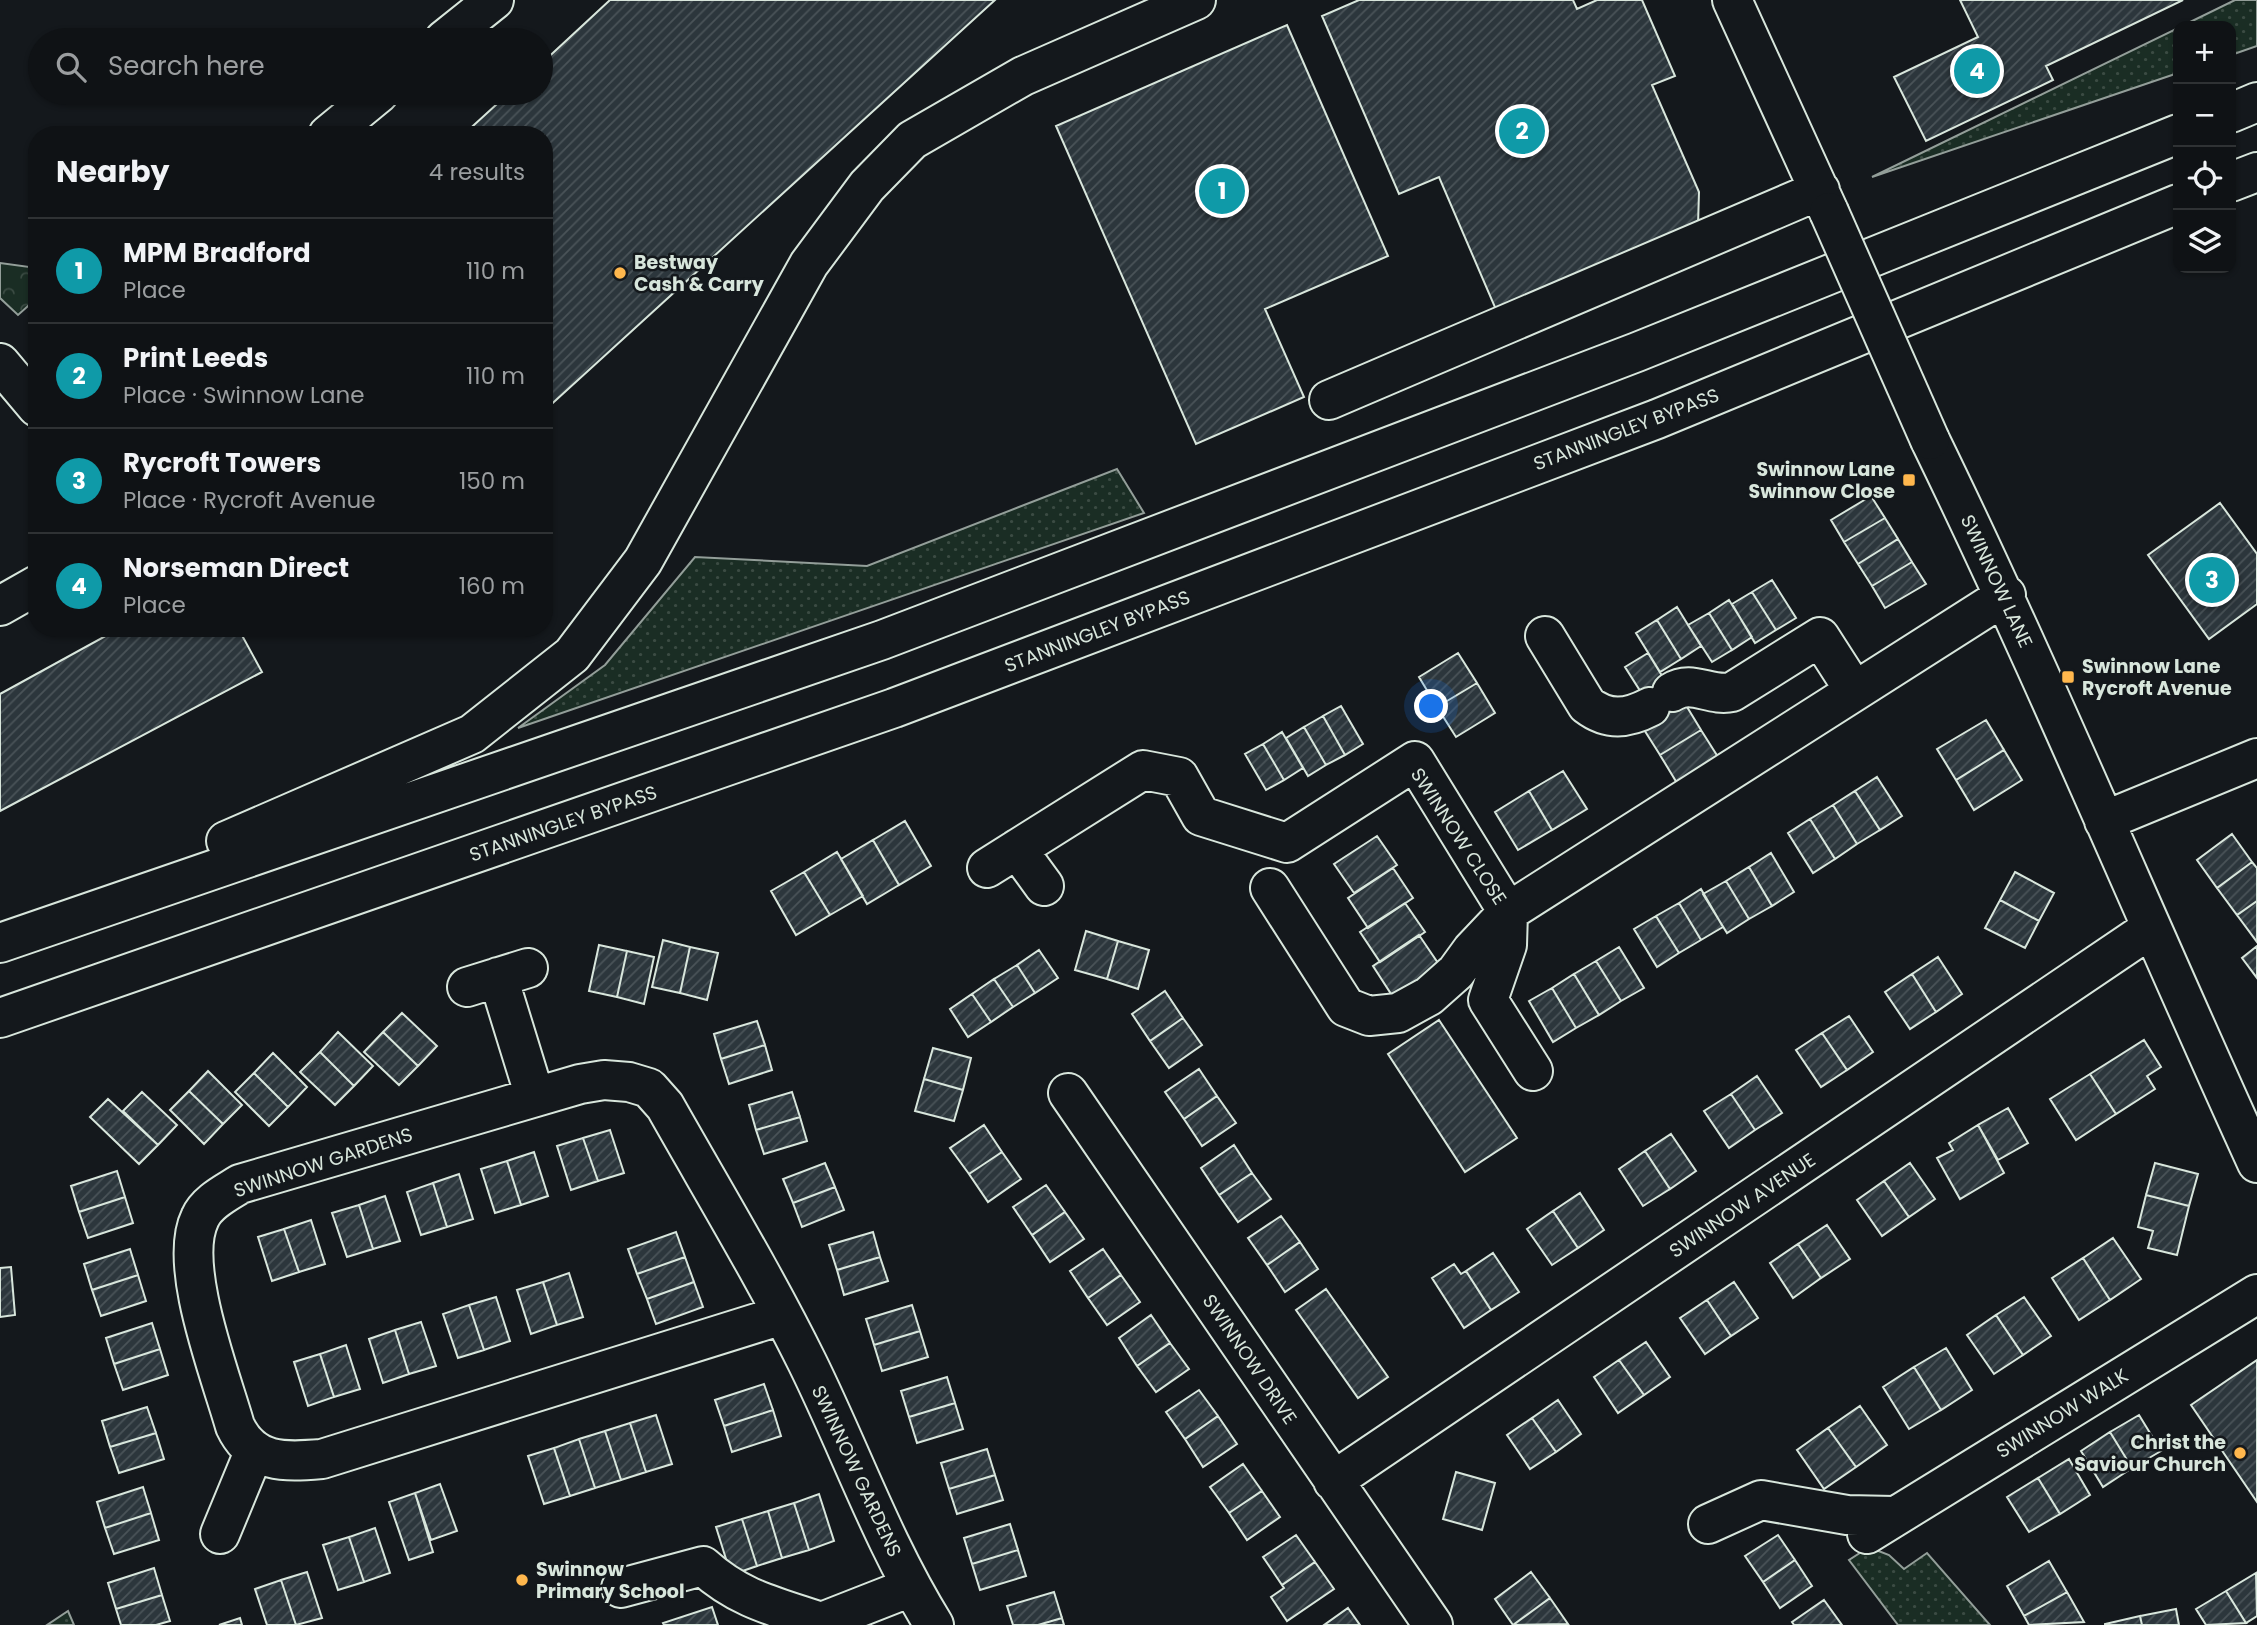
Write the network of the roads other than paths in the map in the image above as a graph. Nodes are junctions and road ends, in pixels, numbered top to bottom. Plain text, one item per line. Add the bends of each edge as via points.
1 (494, 0) edge
2 (1196, 0) edge
3 (1732, 0) edge
4 (459, 28) edge
5 (2257, 102) edge
6 (364, 105) edge
7 (2236, 111) edge
8 (339, 126) edge
9 (2173, 137) edge
10 (2257, 172) edge
11 (2236, 180) edge
12 (1825, 201) junction
13 (2173, 206) edge
14 (1329, 400) dead end
15 (28, 590) edge
16 (2006, 595) junction
17 (0, 606) edge
18 (1545, 636) dead end
19 (1854, 690) junction
20 (2257, 758) edge
21 (2104, 821) junction
22 (1044, 886) dead end
23 (1270, 888) dead end
24 (1508, 912) junction
25 (2150, 929) junction
26 (0, 942) edge
27 (498, 978) dead end
28 (0, 1018) edge
29 (1533, 1071) dead end
30 (1068, 1093) dead end
31 (536, 1097) junction
32 (2257, 1163) edge
33 (2257, 1294) edge
34 (782, 1315) junction
35 (254, 1452) junction
36 (1333, 1481) junction
37 (1707, 1524) dead end
38 (220, 1534) dead end
39 (911, 1587) junction
40 (621, 1588) dead end
41 (818, 1624) edge
42 (934, 1625) edge
43 (1433, 1625) edge

1 - 4 main road
2 - 26 main road via 1023,76 912,140 867,186 809,264 643,561 572,655 532,687 472,734
3 - 12 main road, SWINNOW LANE
5 - 7 main road
6 - 8 main road
9 - 26 main road via 1637,352 882,640
10 - 11 main road
12 - 14 main road
12 - 16 main road, SWINNOW LANE, bridge via 1930,440
13 - 28 main road, STANNINGLEY BYPASS via 1657,419 894,708
15 - 17 main road
16 - 19 main road, SWINNOW CLOSE
16 - 21 main road, SWINNOW LANE
18 - 19 main road via 1587,705 1597,713 1622,718 1689,686 1720,695 1732,692 1820,637
19 - 24 main road, SWINNOW CLOSE
20 - 21 main road
21 - 25 main road, SWINNOW LANE
22 - 24 main road, SWINNOW CLOSE via 1002,858 1143,769 1179,777 1201,816 1287,843 1415,761
23 - 24 main road via 1346,1007 1369,1016 1398,1013 1429,996
24 - 29 main road via 1507,945 1489,1000
25 - 32 main road, SWINNOW LANE
25 - 36 main road, SWINNOW AVENUE
27 - 31 main road
30 - 36 main road, SWINNOW DRIVE
31 - 34 main road, SWINNOW GARDENS via 604,1080 649,1088 665,1106
31 - 35 main road, SWINNOW GARDENS via 240,1184 217,1198 200,1217 193,1246 193,1277 235,1426 243,1443
33 - 37 main road, SWINNOW WALK via 1881,1525 1761,1500
34 - 35 main road via 322,1459 292,1461
34 - 39 main road, SWINNOW GARDENS via 852,1454
35 - 38 main road
36 - 43 main road, SWINNOW DRIVE
39 - 41 main road
39 - 42 main road, SWINNOW GARDENS
40 - 41 main road via 704,1566 747,1598

